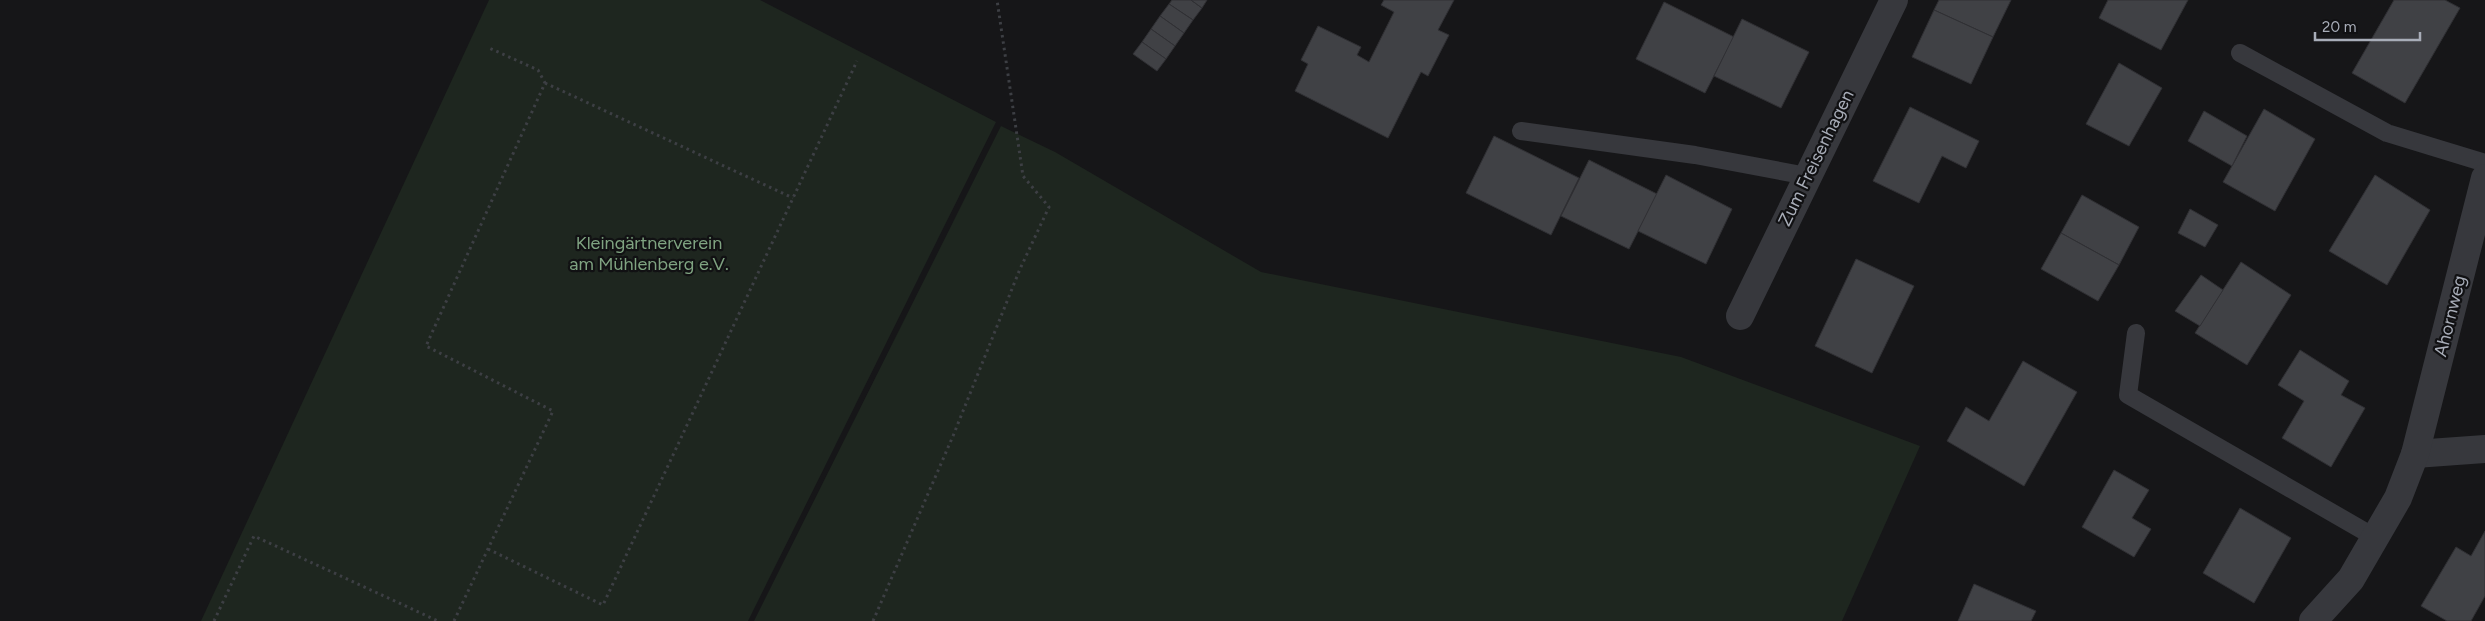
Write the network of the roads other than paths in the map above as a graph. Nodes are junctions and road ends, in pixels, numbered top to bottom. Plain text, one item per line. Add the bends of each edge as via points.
1 (1894, 0) edge
2 (2240, 53) dead end
3 (1521, 131) dead end
4 (2485, 163) edge
5 (1807, 176) junction
6 (2485, 178) edge
7 (1740, 316) dead end
8 (2136, 333) dead end
9 (2485, 449) edge
10 (2415, 454) junction
11 (2376, 538) junction
12 (2313, 621) edge

1 - 5 street, Zum Freisenhagen
2 - 4 lane via 2387,133
3 - 5 lane via 1695,155
5 - 7 street, Zum Freisenhagen
6 - 10 street, Ahornweg
8 - 11 lane via 2128,395
9 - 10 street
10 - 11 street, Ahornweg via 2398,498
11 - 12 street, Ahornweg via 2351,579

